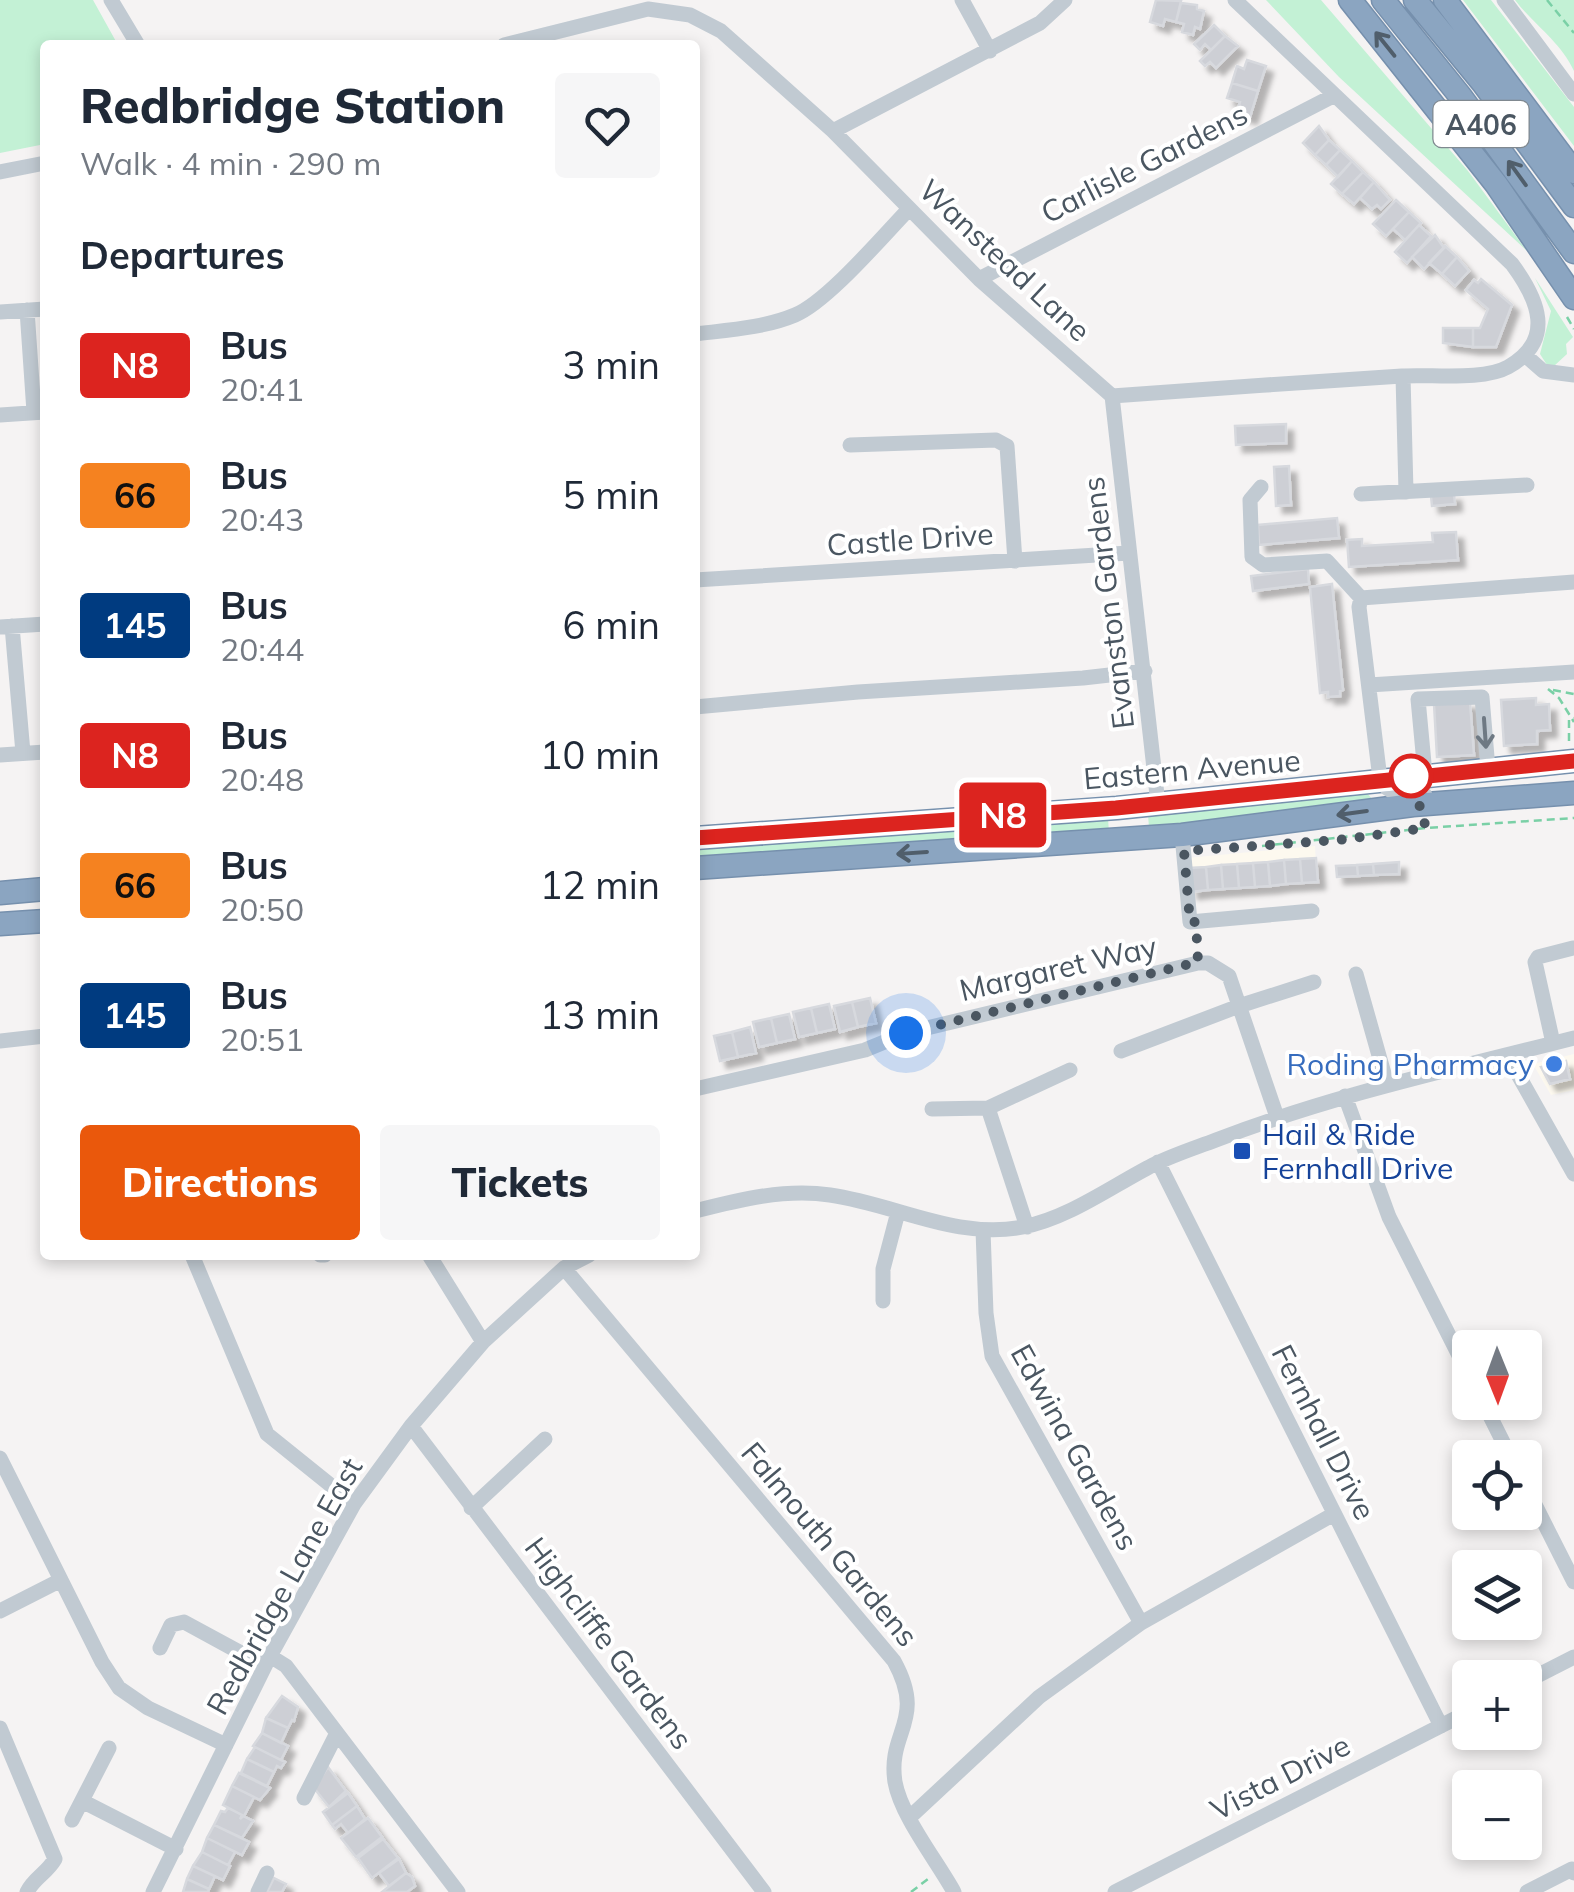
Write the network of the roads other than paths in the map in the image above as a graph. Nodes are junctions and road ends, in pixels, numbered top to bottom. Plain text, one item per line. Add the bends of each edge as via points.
1 (111, 0) edge
2 (962, 0) edge
3 (1065, 0) edge
4 (1235, 0) edge
5 (1350, 0) edge
6 (1383, 0) edge
7 (1415, 0) edge
8 (1445, 0) edge
9 (1504, 0) edge
10 (690, 7) edge
11 (135, 40) edge
12 (524, 40) edge
13 (990, 51) junction
14 (1574, 94) edge
15 (1333, 96) junction
16 (833, 131) junction
17 (40, 164) edge
18 (0, 172) edge
19 (1574, 172) edge
20 (1574, 206) edge
21 (910, 210) junction
22 (1574, 252) edge
23 (979, 279) junction
24 (1574, 298) edge
25 (40, 309) edge
26 (27, 310) junction
27 (0, 312) edge
28 (700, 333) edge
29 (1525, 354) junction
30 (1574, 375) edge
31 (1402, 376) junction
32 (1112, 396) junction
33 (39, 412) edge
34 (0, 415) edge
35 (850, 445) dead end
36 (1527, 485) dead end
37 (1261, 487) dead end
38 (1406, 492) junction
39 (1360, 494) dead end
40 (1129, 553) junction
41 (1014, 560) junction
42 (700, 580) edge
43 (1574, 582) edge
44 (1361, 598) junction
45 (40, 624) edge
46 (6, 627) edge
47 (1145, 670) junction
48 (1574, 672) edge
49 (1368, 686) junction
50 (700, 707) edge
51 (1572, 751) edge
52 (40, 752) edge
53 (23, 753) junction
54 (0, 754) edge
55 (1488, 769) junction
56 (1425, 774) junction
57 (1380, 778) junction
58 (1574, 793) edge
59 (1519, 796) junction
60 (1158, 804) junction
61 (1182, 834) junction
62 (700, 838) edge
63 (700, 868) edge
64 (40, 889) edge
65 (0, 892) edge
66 (1312, 910) dead end
67 (40, 920) edge
68 (0, 924) edge
69 (1573, 948) edge
70 (1356, 974) dead end
71 (1314, 982) dead end
72 (1239, 1006) junction
73 (40, 1036) edge
74 (1574, 1038) edge
75 (0, 1040) edge
76 (1554, 1043) junction
77 (1121, 1051) dead end
78 (1507, 1055) junction
79 (1070, 1070) dead end
80 (1387, 1084) junction
81 (700, 1088) edge
82 (1345, 1096) junction
83 (988, 1108) junction
84 (932, 1110) dead end
85 (1276, 1117) junction
86 (1567, 1142) edge
87 (1158, 1162) junction
88 (1574, 1174) edge
89 (700, 1210) edge
90 (898, 1212) junction
91 (1027, 1226) junction
92 (982, 1230) junction
93 (194, 1260) edge
94 (432, 1260) edge
95 (579, 1260) edge
96 (564, 1268) junction
97 (883, 1301) dead end
98 (483, 1342) junction
99 (1452, 1342) edge
100 (412, 1426) junction
101 (544, 1439) dead end
102 (0, 1458) edge
103 (354, 1504) junction
104 (472, 1508) junction
105 (1334, 1514) junction
106 (1542, 1519) edge
107 (61, 1580) junction
108 (1574, 1582) edge
109 (0, 1611) edge
110 (1140, 1623) junction
111 (160, 1648) dead end
112 (1574, 1657) edge
113 (268, 1661) junction
114 (1542, 1673) edge
115 (1452, 1720) edge
116 (1441, 1726) junction
117 (0, 1728) edge
118 (337, 1733) junction
119 (226, 1746) junction
120 (109, 1748) dead end
121 (304, 1798) dead end
122 (82, 1801) junction
123 (910, 1817) junction
124 (72, 1820) dead end
125 (176, 1849) junction
126 (267, 1873) dead end
127 (1574, 1873) edge
128 (27, 1892) edge
129 (154, 1892) edge
130 (258, 1892) edge
131 (458, 1892) edge
132 (764, 1892) edge
133 (954, 1892) edge
134 (1116, 1892) edge
135 (1526, 1892) edge

1 - 11 street
2 - 13 street
3 - 13 street
4 - 15 street
24 -> 5 highway, A406 via 1496,184
22 -> 6 highway, A406
7 - 20 highway, A406
8 - 19 highway, A406
9 - 14 street
10 - 12 street, Wanstead Lane via 648,9
10 - 16 street, Wanstead Lane
13 - 16 street
15 - 23 street, Carlisle Gardens
15 - 29 street via 1512,264 1537,308 1538,326
16 - 21 street, Wanstead Lane
17 - 18 street
21 - 23 street, Wanstead Lane
21 - 28 street via 798,314
23 - 32 street, Wanstead Lane
25 - 26 street
26 - 27 street
26 - 33 street
29 - 30 street via 1543,371
29 - 31 street via 1497,372
31 - 32 street
31 - 38 street
32 - 40 street, Evanston Gardens
33 - 34 street
35 - 41 street via 996,440 1007,446
36 - 38 street
37 - 44 street via 1250,500 1252,557 1263,565 1327,561
38 - 39 street
40 - 41 street, Castle Drive
40 - 47 street, Evanston Gardens
41 - 42 street, Castle Drive
43 - 44 street
44 - 49 street
45 - 46 street
46 - 53 street
47 - 50 street
47 - 60 street, Evanston Gardens
48 - 49 street
49 - 57 street
51 - 55 highway, Eastern Avenue
52 - 53 street
53 - 54 street
55 - 56 highway, Eastern Avenue
56 -> 55 street via 1418,699 1482,696
56 - 57 highway, Eastern Avenue
57 - 59 street via 1393,794
57 - 60 highway, Eastern Avenue
58 - 59 highway, Eastern Avenue
59 -> 61 highway, Eastern Avenue
60 - 62 highway, Eastern Avenue
61 -> 63 highway, Eastern Avenue
61 - 66 street via 1190,922
64 - 65 highway
67 - 68 highway
69 - 76 street via 1535,962
70 - 80 street
71 - 72 street
72 - 77 street
72 - 81 street, Margaret Way via 1229,976 1198,962
72 - 85 street, Margaret Way
73 - 75 street
74 - 76 street
76 - 78 street
78 - 80 street
78 - 86 street
79 - 83 street
80 - 82 street
82 - 85 street
82 - 99 street via 1389,1218
83 - 84 street
83 - 91 street
85 - 87 street
86 - 88 street
87 - 91 street
87 - 105 street, Fernhall Drive
89 - 90 street via 779,1194 824,1194
90 - 92 street
90 - 97 street via 883,1269
91 - 92 street
92 - 110 street, Edwina Gardens via 992,1356
93 - 103 street via 268,1434
94 - 98 street
95 - 96 street, Redbridge Lane East
96 - 98 street, Redbridge Lane East
96 - 123 street, Falmouth Gardens via 894,1661 907,1684 908,1704 895,1781
98 - 100 street, Redbridge Lane East
100 - 103 street, Redbridge Lane East
100 - 104 street, Highcliffe Gardens
101 - 104 street
102 - 107 street
103 - 113 street, Redbridge Lane East
104 - 132 street, Highcliffe Gardens
105 - 110 street
105 - 116 street, Fernhall Drive
106 - 108 street
107 - 109 street
107 - 119 street via 119,1688
110 - 123 street via 1038,1697
111 - 113 street via 171,1625 184,1622
112 - 114 street
113 - 118 street via 286,1666
113 - 119 street, Redbridge Lane East
115 - 116 street, Vista Drive
116 - 134 street, Vista Drive
117 - 128 street via 55,1859
118 - 121 street
118 - 131 street
119 - 125 street, Redbridge Lane East
120 - 122 street
122 - 124 street
122 - 125 street
123 - 133 street, Falmouth Gardens
125 - 129 street, Redbridge Lane East
126 - 130 street
127 - 135 street

